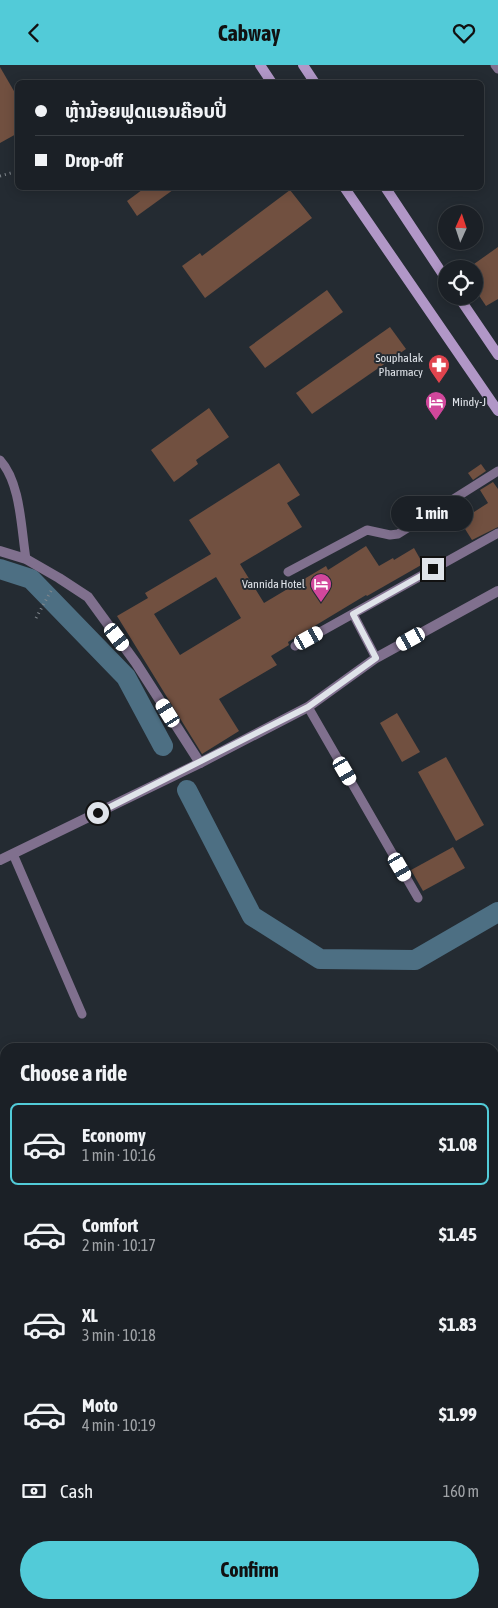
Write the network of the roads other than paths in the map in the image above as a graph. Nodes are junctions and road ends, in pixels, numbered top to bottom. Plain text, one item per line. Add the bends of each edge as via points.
1 (260, 65) edge
2 (303, 65) edge
3 (495, 65) edge
4 (498, 69) edge
5 (270, 80) edge
6 (313, 80) edge
7 (346, 190) edge
8 (387, 190) edge
9 (438, 267) edge
10 (464, 305) edge
11 (498, 355) edge
12 (498, 411) edge
13 (0, 460) edge
14 (498, 471) edge
15 (498, 533) edge
16 (0, 551) edge
17 (26, 559) junction
18 (288, 572) dead end
19 (498, 591) edge
20 (353, 614) junction
21 (295, 646) dead end
22 (376, 658) junction
23 (308, 707) junction
24 (200, 763) junction
25 (13, 854) junction
26 (0, 860) edge
27 (418, 898) dead end
28 (82, 1014) dead end

1 - 5 main road
2 - 6 main road
3 - 4 lane
7 - 12 main road
8 - 9 main road
10 - 11 main road
13 - 17 lane via 15,485
14 - 18 lane via 398,534 367,530
15 - 20 lane
16 - 17 street
17 - 24 street via 88,597 136,663
19 - 22 street
20 - 21 lane
20 - 22 lane
22 - 23 street
23 - 24 street
23 - 27 lane
24 - 25 street
25 - 26 street
25 - 28 lane

